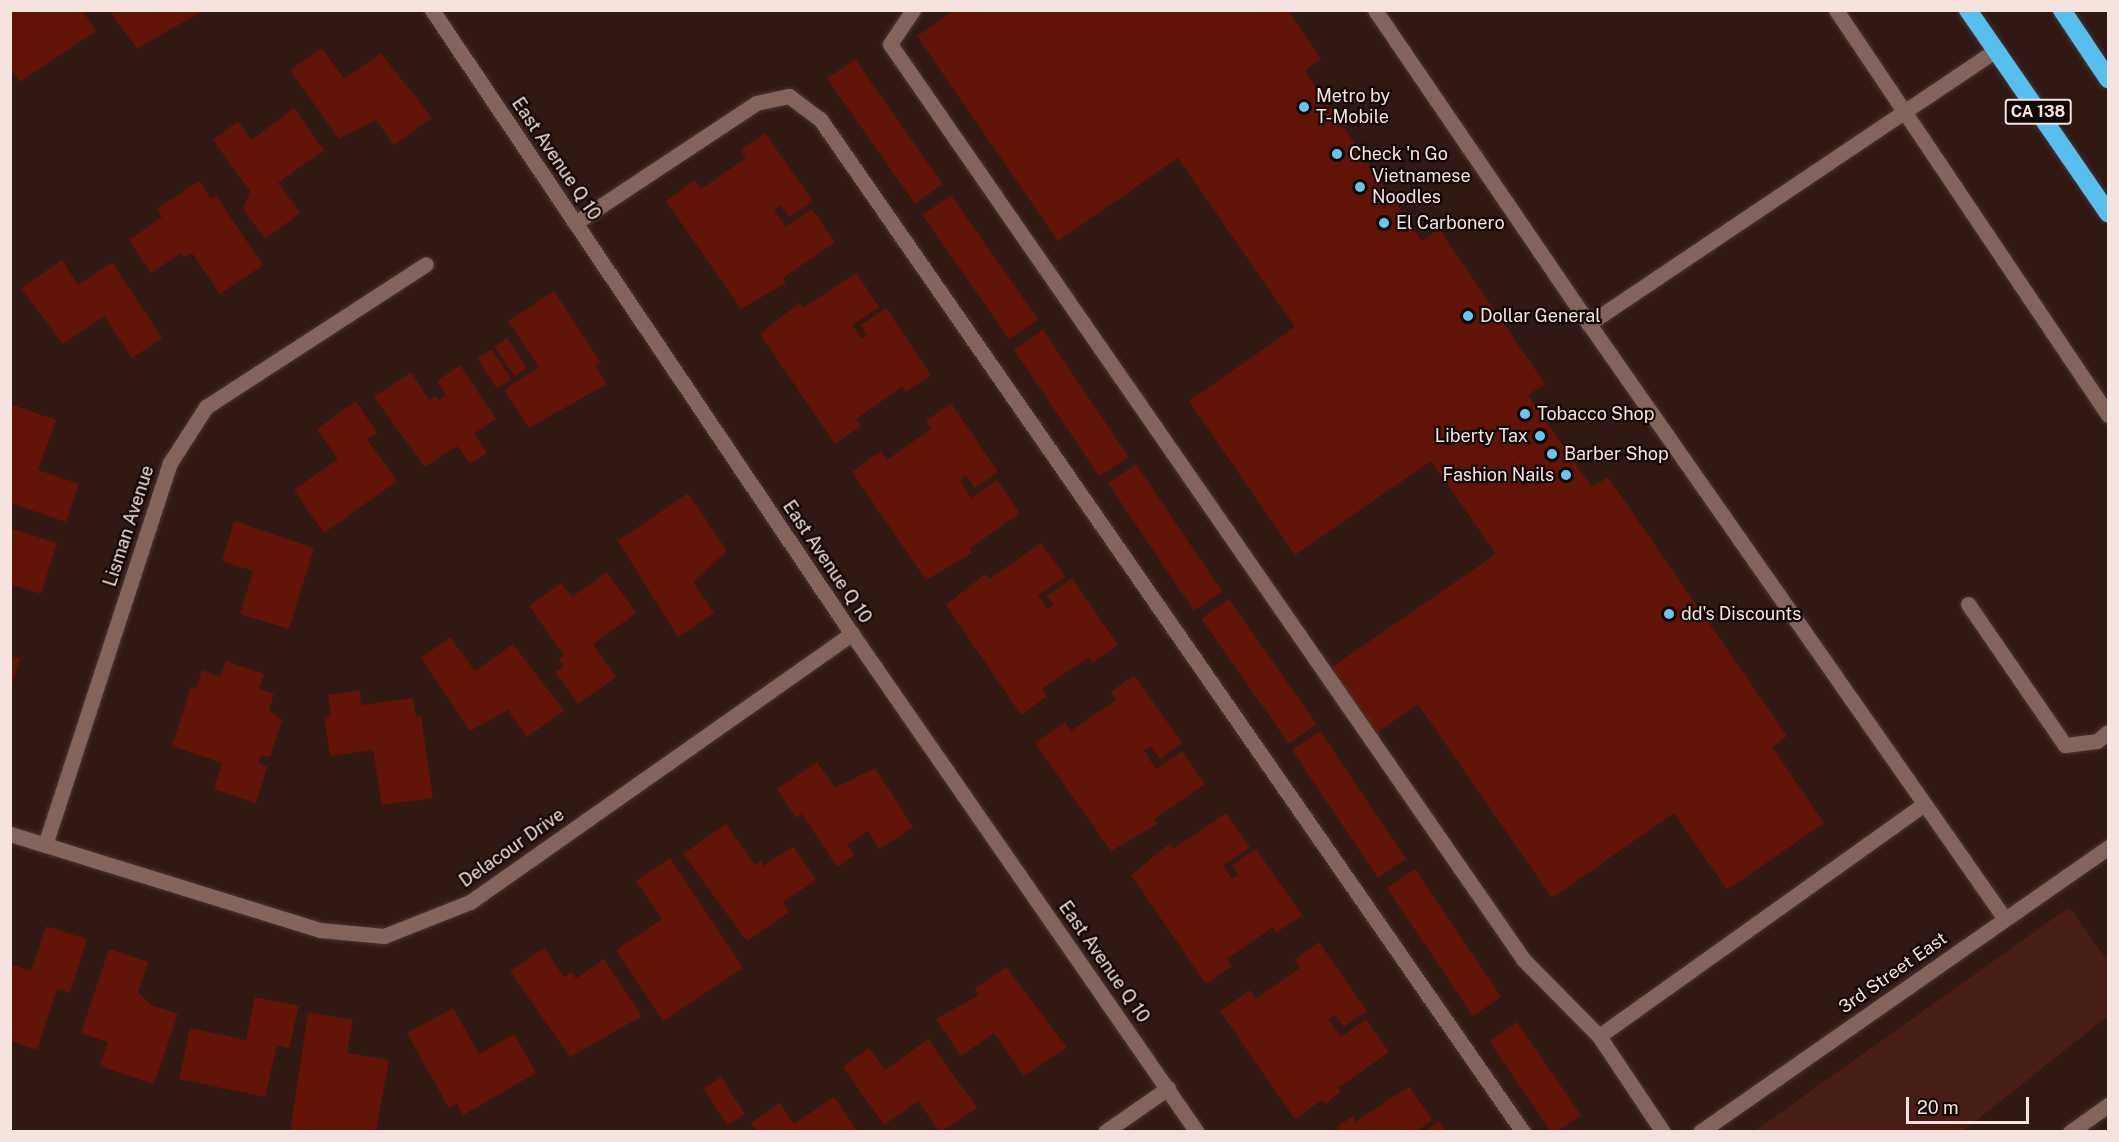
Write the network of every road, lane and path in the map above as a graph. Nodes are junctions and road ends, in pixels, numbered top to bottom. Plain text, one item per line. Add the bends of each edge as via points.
1 (432, 10) edge
2 (913, 10) edge
3 (1375, 10) edge
4 (1836, 10) edge
5 (1968, 10) edge
6 (2062, 10) edge
7 (1996, 50) junction
8 (2109, 79) edge
9 (1905, 112) junction
10 (2109, 213) edge
11 (575, 223) junction
12 (426, 264) dead end
13 (1589, 324) junction
14 (2109, 415) edge
15 (1968, 604) dead end
16 (852, 634) junction
17 (2109, 732) edge
18 (1924, 804) junction
19 (10, 834) edge
20 (45, 844) junction
21 (2109, 847) edge
22 (2005, 919) junction
23 (1599, 1036) junction
24 (1168, 1088) junction
25 (2109, 1105) edge
26 (1105, 1131) edge
27 (1197, 1131) edge
28 (1523, 1131) edge
29 (1663, 1131) edge
30 (1700, 1131) edge
31 (2070, 1131) edge

1 - 11 street, East Avenue Q 10
2 - 23 street via 891,44 1523,959
3 - 13 street
4 - 9 street
5 - 7 highway, CA 138
6 - 8 highway
7 - 9 street
7 - 10 highway, CA 138
9 - 13 street
9 - 14 street
11 - 16 street, East Avenue Q 10
11 - 28 street via 756,103 789,96 820,119
12 - 20 street, Lisman Avenue via 206,407 170,463
13 - 18 street
15 - 17 street via 2065,745 2097,741
16 - 20 street, Delacour Drive via 470,902 384,936 320,930
16 - 24 street, East Avenue Q 10
18 - 22 street
18 - 23 street
19 - 20 street, Delacour Drive
21 - 22 street, 3rd Street East
22 - 30 street, 3rd Street East
23 - 29 street
24 - 26 street
24 - 27 street, East Avenue Q 10
25 - 31 street

